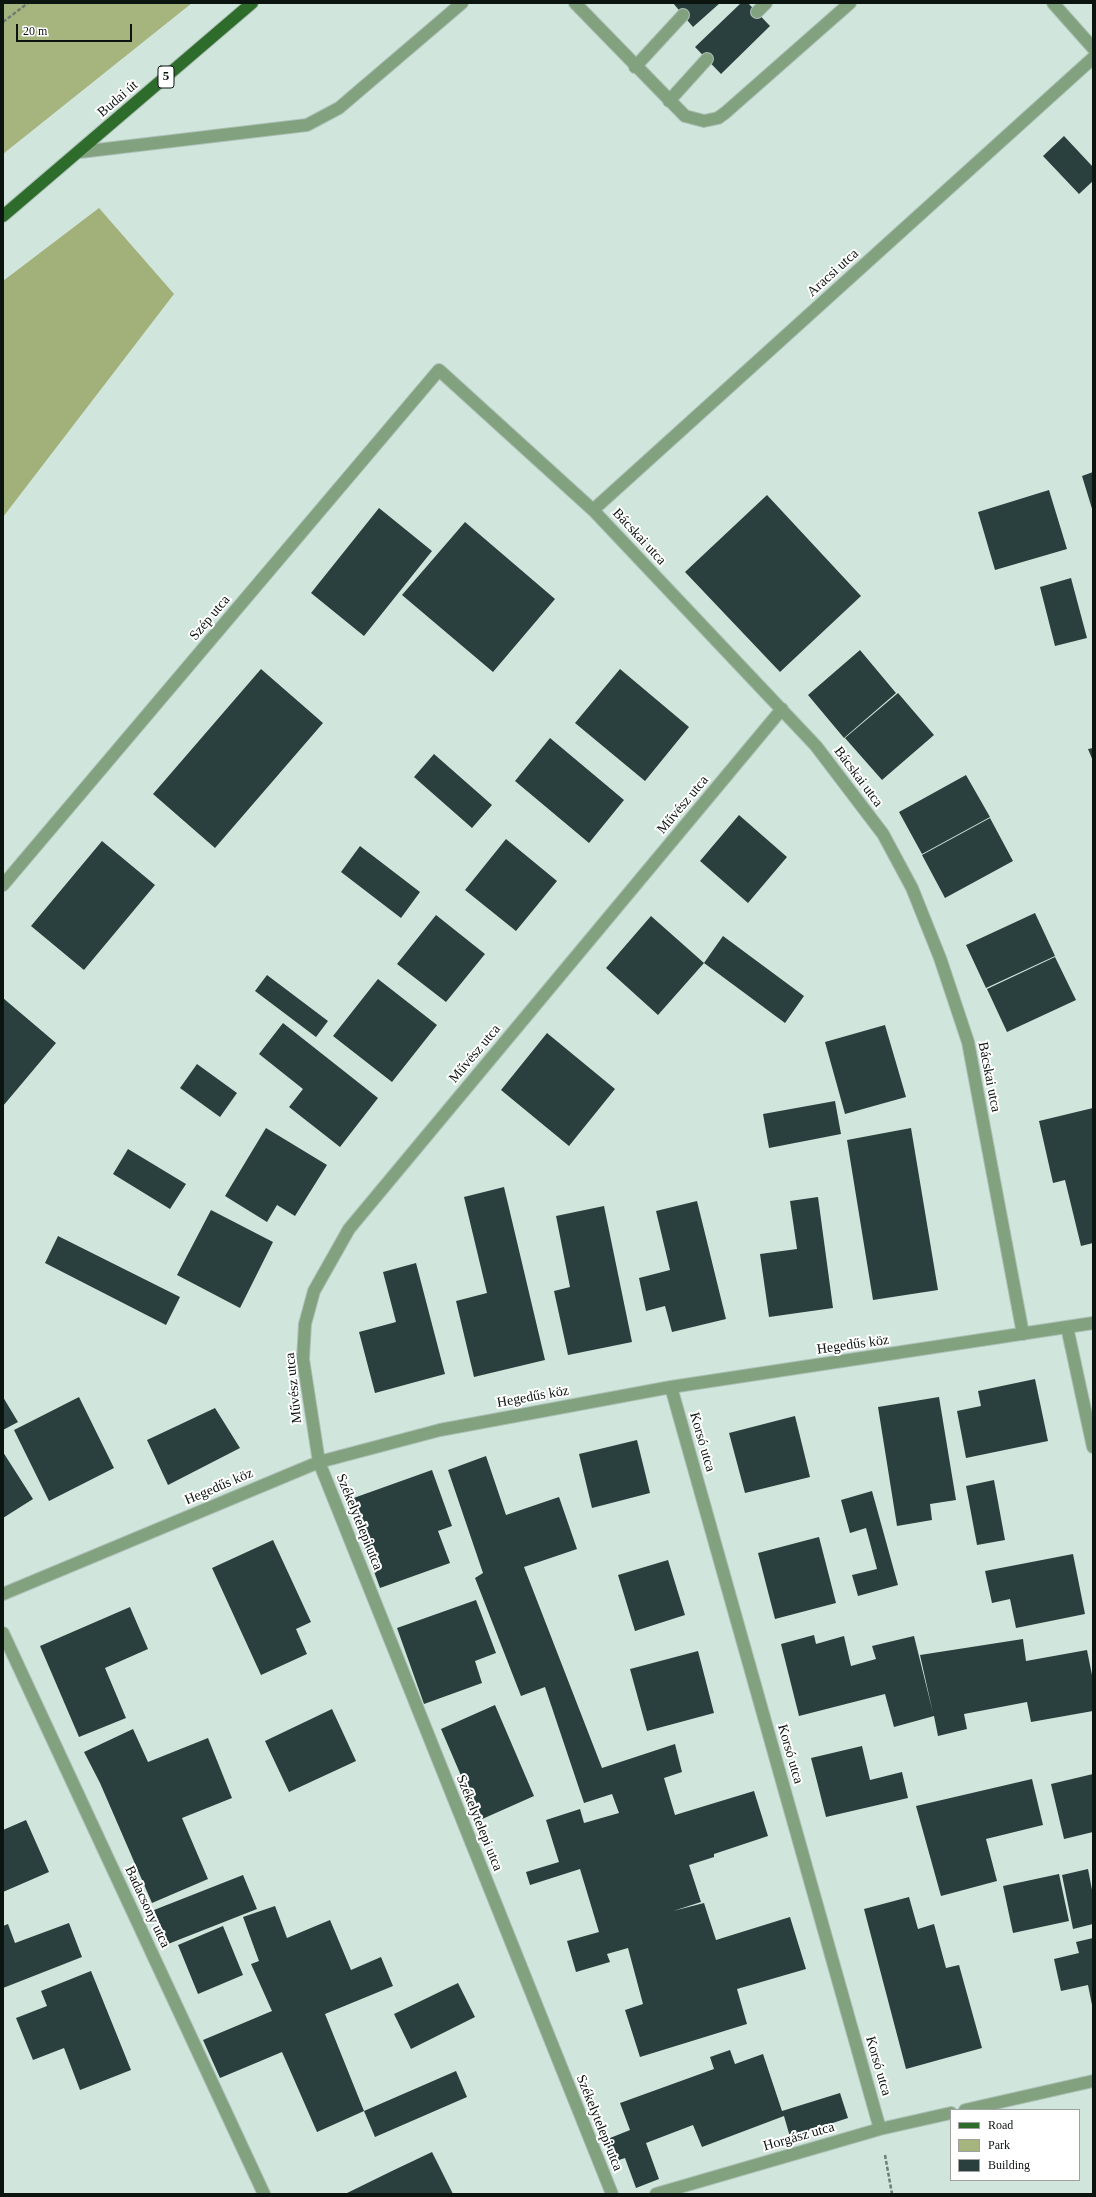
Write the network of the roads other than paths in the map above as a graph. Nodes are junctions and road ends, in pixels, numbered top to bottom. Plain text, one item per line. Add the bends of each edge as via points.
1 (252, 3) edge
2 (462, 3) edge
3 (575, 3) edge
4 (766, 3) edge
5 (850, 3) edge
6 (1053, 3) edge
7 (757, 12) dead end
8 (683, 15) dead end
9 (1093, 48) edge
10 (1093, 58) edge
11 (707, 59) dead end
12 (636, 66) junction
13 (669, 101) junction
14 (80, 152) junction
15 (3, 216) edge
16 (439, 370) joint
17 (593, 510) junction
18 (782, 709) junction
19 (3, 885) edge
20 (1093, 1323) edge
21 (1068, 1327) junction
22 (1023, 1334) junction
23 (671, 1387) junction
24 (1093, 1447) edge
25 (319, 1462) junction
26 (3, 1594) edge
27 (3, 1633) edge
28 (1093, 2081) edge
29 (969, 2109) edge
30 (950, 2113) edge
31 (880, 2129) junction
32 (264, 2194) edge
33 (612, 2194) edge
34 (656, 2194) edge

1 - 14 main road, Budai út / 5
2 - 14 street via 339,108 307,125
3 - 12 street
4 - 7 street
5 - 13 street via 718,118 704,121 689,118
6 - 9 street
8 - 12 street
10 - 17 street, Aracsi utca
11 - 13 street
12 - 13 street
14 - 15 main road, Budai út / 5
16 - 17 street, Bácskai utca
16 - 19 street, Szép utca
17 - 18 street, Bácskai utca
18 - 22 street, Bácskai utca via 816,746 883,834 912,888 940,958 968,1042
18 - 25 street, Művész utca via 349,1229 314,1291 305,1324 303,1359
20 - 21 street, Hegedűs köz
21 - 22 street, Hegedűs köz
21 - 24 street
22 - 23 street, Hegedűs köz
23 - 25 street, Hegedűs köz via 440,1430
23 - 31 street, Korsó utca
25 - 26 street, Hegedűs köz
25 - 33 street, Székelytelepi utca
27 - 32 street, Badacsony utca
28 - 29 street
30 - 31 street, Horgász utca
31 - 34 street, Horgász utca

